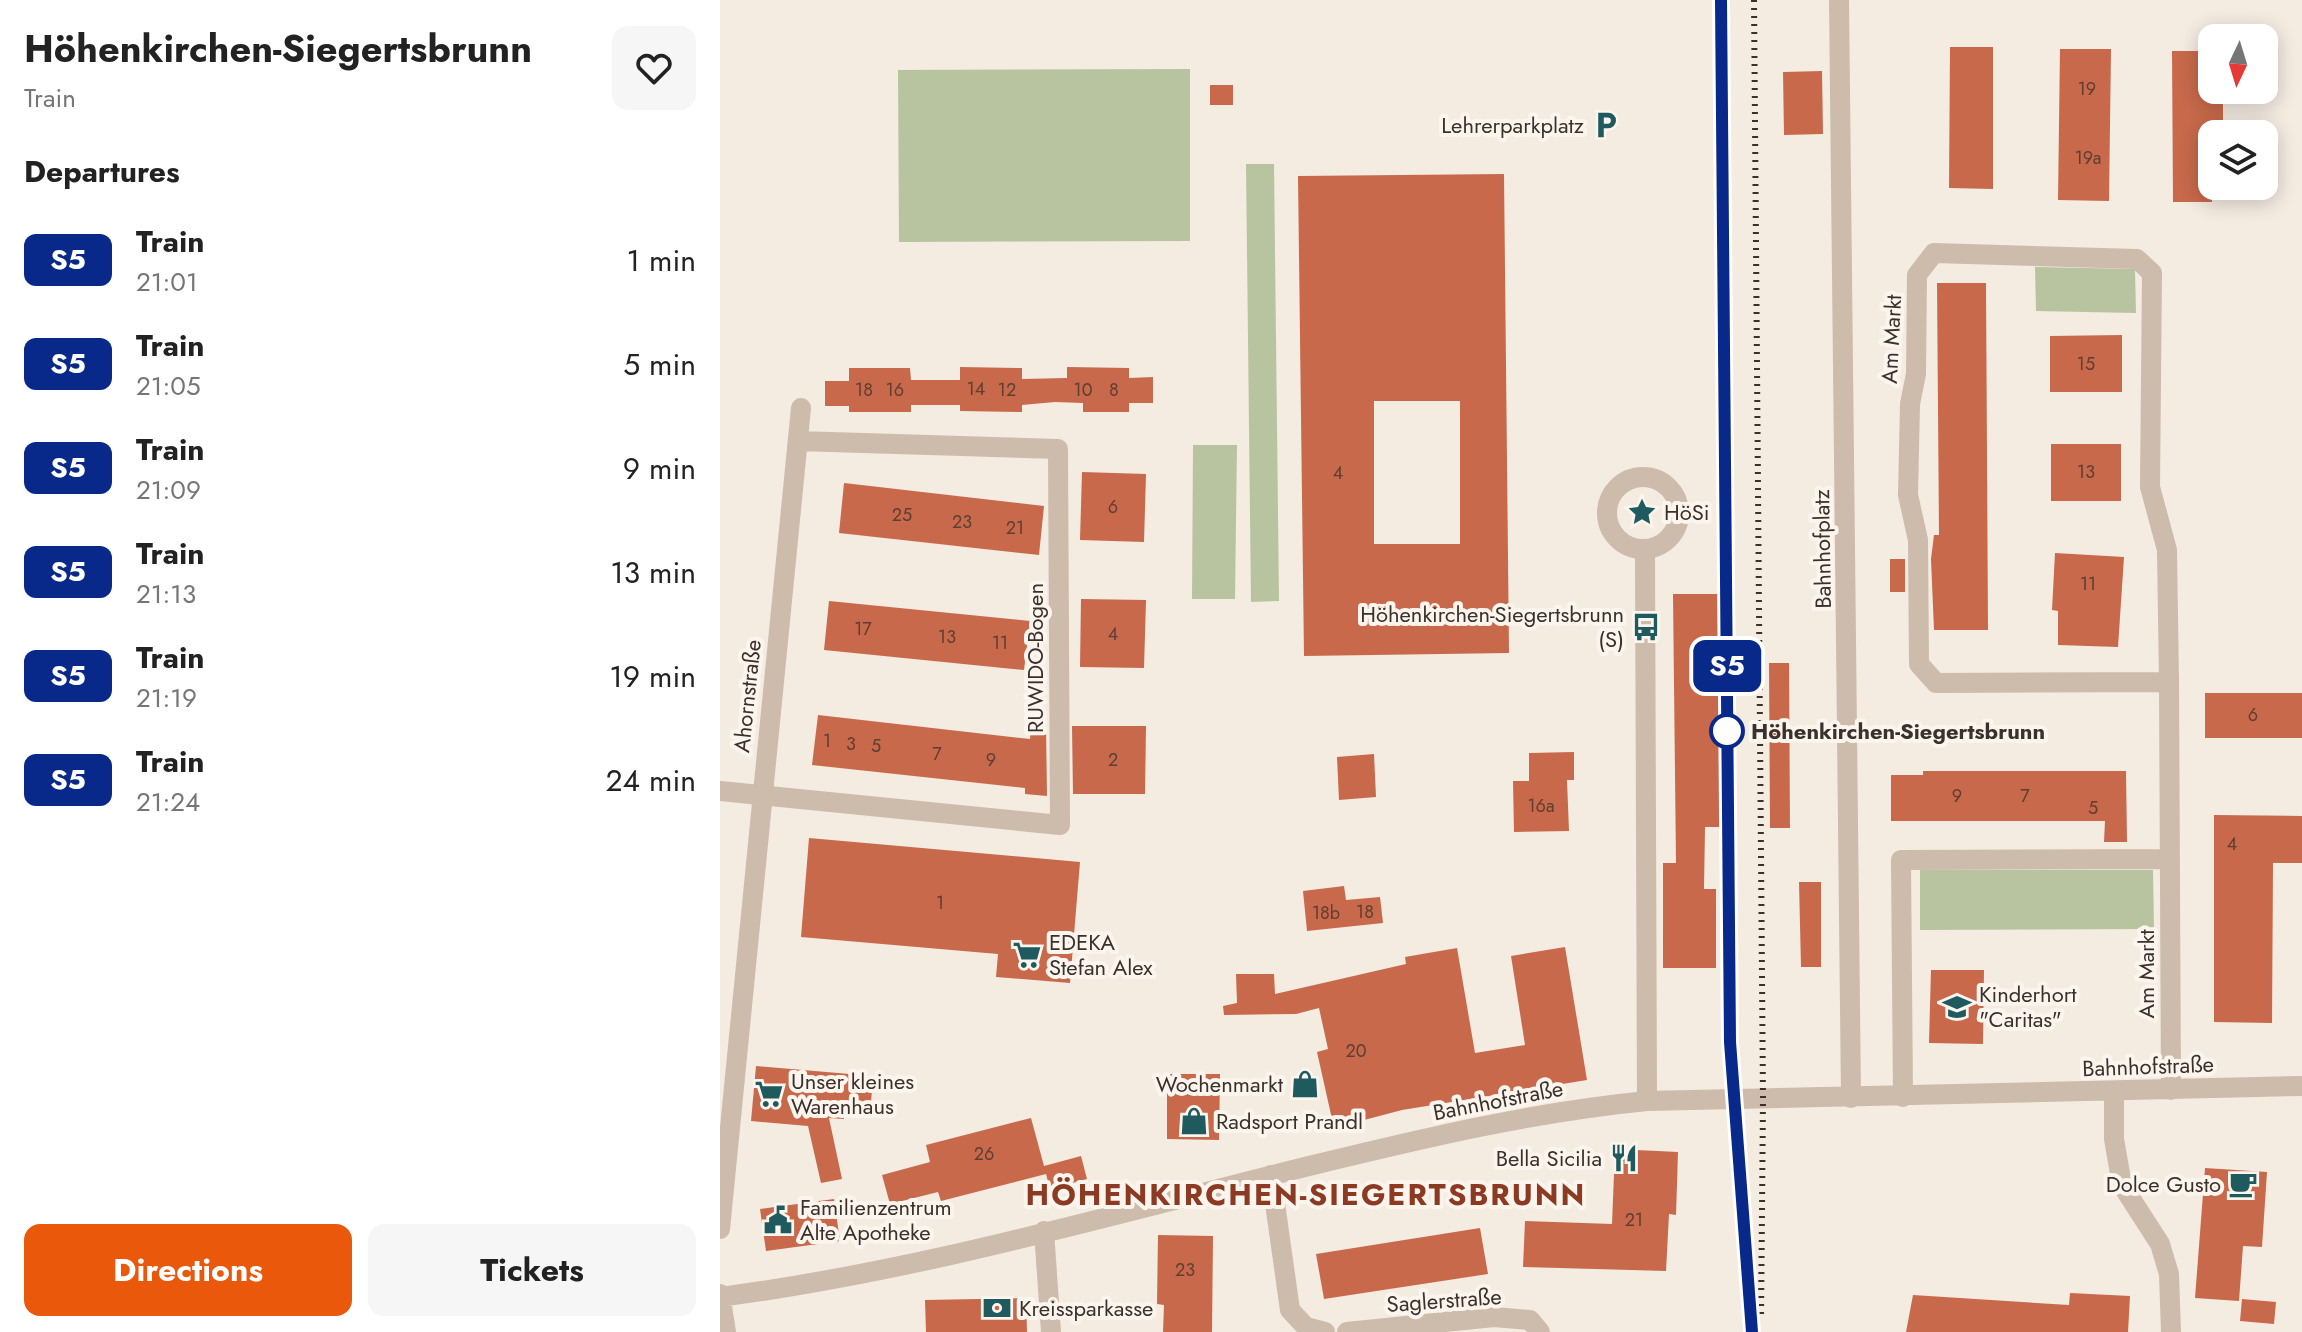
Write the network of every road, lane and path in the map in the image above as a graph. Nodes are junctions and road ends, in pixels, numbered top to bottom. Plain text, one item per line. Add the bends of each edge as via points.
1 (1839, 0) edge
2 (801, 408) dead end
3 (798, 441) junction
4 (1645, 550) dead end
5 (2169, 682) junction
6 (720, 791) edge
7 (761, 792) junction
8 (2170, 859) junction
9 (727, 1080) edge
10 (2302, 1086) edge
11 (2171, 1090) junction
12 (2114, 1091) junction
13 (1903, 1097) junction
14 (1851, 1098) junction
15 (1647, 1101) junction
16 (1271, 1175) junction
17 (720, 1229) edge
18 (1044, 1231) junction
19 (720, 1296) edge
20 (726, 1332) edge
21 (1051, 1332) edge
22 (1325, 1332) edge
23 (1347, 1332) edge
24 (1540, 1332) edge
25 (2171, 1332) edge

1 - 14 street, Bahnhofplatz
2 - 3 street, Ahornstraße
3 - 7 street, Ahornstraße
3 - 7 street, RUWIDO-Bogen via 1058,449 1060,825
4 - 15 street
5 - 5 street, Am Markt via 2167,550 2150,487 2152,273 2137,259 1934,253 1917,275 1916,374 1910,404 1908,495 1918,540 1919,664 1936,683
5 - 8 street, Am Markt
6 - 7 street
7 - 9 street, Ahornstraße
8 - 11 street, Am Markt
8 - 13 street via 1901,860
9 - 17 street, Ahornstraße
10 - 11 street, Bahnhofstraße
11 - 12 street, Bahnhofstraße
12 - 13 street, Bahnhofstraße
12 - 25 street via 2114,1139 2122,1185 2160,1244 2169,1274
13 - 14 street, Bahnhofstraße
14 - 15 street, Bahnhofstraße
15 - 16 street, Bahnhofstraße via 1423,1138
16 - 18 street, Bahnhofstraße
16 - 22 street via 1290,1310 1306,1327
18 - 19 street, Bahnhofstraße via 886,1269
18 - 21 street
19 - 20 street
23 - 24 street, Saglerstraße via 1494,1317 1530,1320

